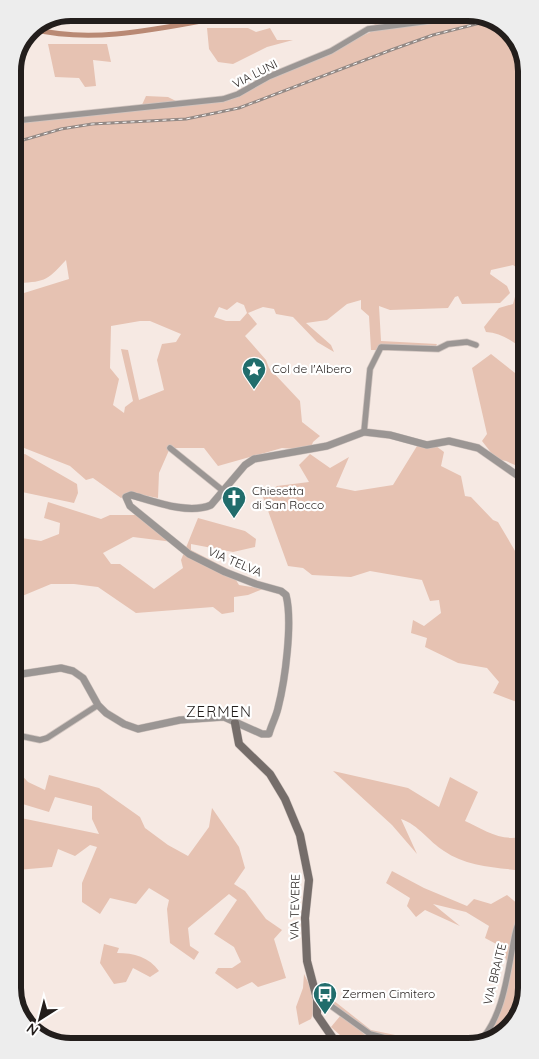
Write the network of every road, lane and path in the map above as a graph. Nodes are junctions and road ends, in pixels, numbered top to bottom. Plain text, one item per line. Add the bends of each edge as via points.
1 (429, 21) edge
2 (21, 120) edge
3 (476, 345) dead end
4 (364, 432) junction
5 (170, 448) dead end
6 (518, 476) edge
7 (222, 490) junction
8 (21, 674) edge
9 (98, 705) junction
10 (235, 723) junction
11 (21, 737) edge
12 (518, 925) edge
13 (316, 998) junction
14 (483, 1035) edge
15 (334, 1038) edge
16 (385, 1038) edge

1 - 2 street, VIA LUNI via 368,29 331,51 268,76 223,99
3 - 4 street via 467,342 448,344 438,349 381,347 370,369
4 - 6 street, VIA TELVA via 390,434 427,445 449,441 478,448
4 - 7 street, VIA TELVA via 327,446 254,459
5 - 7 street
7 - 10 street, VIA TELVA via 204,508 176,506 131,494 126,497 130,506 189,554 225,572 286,595 285,666 279,707 268,734
8 - 9 street via 61,668 73,671 83,678
9 - 10 street via 124,724 138,729 180,720 224,717
9 - 11 street via 47,738
10 - 13 main road, VIA TEVERE via 239,744 270,774 300,835 309,880 306,954
12 - 14 street, VIA BRAITE via 495,1017
13 - 15 main road, VIA TEVERE via 317,1016
13 - 16 street via 370,1034

